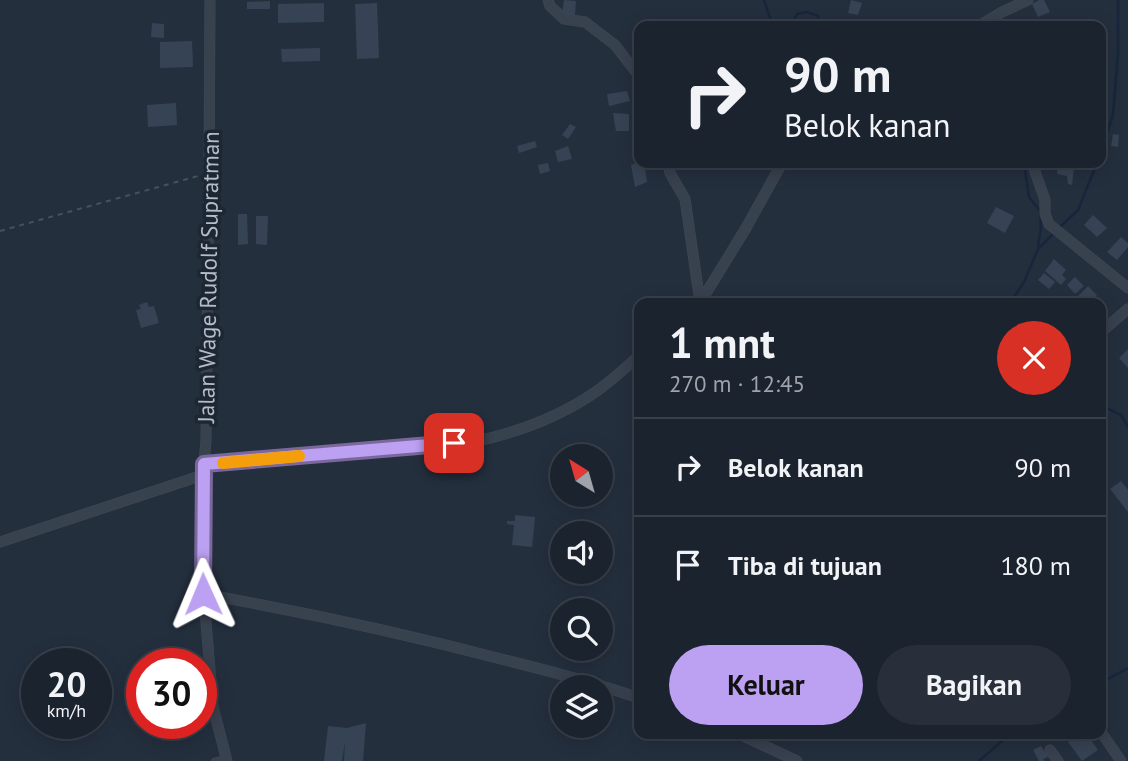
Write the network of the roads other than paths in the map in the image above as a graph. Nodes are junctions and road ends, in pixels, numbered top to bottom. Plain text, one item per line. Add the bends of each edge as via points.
1 (210, 0) edge
2 (548, 0) edge
3 (1028, 0) edge
4 (987, 21) edge
5 (634, 70) edge
6 (668, 168) edge
7 (779, 168) edge
8 (1034, 168) edge
9 (1128, 288) edge
10 (699, 298) edge
11 (703, 298) edge
12 (1128, 309) edge
13 (1106, 328) edge
14 (634, 360) edge
15 (203, 470) junction
16 (0, 542) edge
17 (203, 594) junction
18 (634, 696) edge
19 (750, 739) edge
20 (1106, 739) edge
21 (1050, 750) dead end
22 (227, 759) edge
23 (214, 761) edge
24 (797, 761) edge
25 (1058, 761) edge
26 (1121, 761) edge

1 - 15 street, Jalan Wage Rudolf Supratman
2 - 5 street via 564,19 584,22 615,45
3 - 4 street
6 - 10 street via 685,199
7 - 11 street
8 - 9 street via 1045,214 1053,227
12 - 13 street
14 - 15 street via 578,404 501,436
15 - 16 street
15 - 17 street, Jalan Wage Rudolf Supratman
17 - 18 street via 442,643
17 - 22 street, Jalan Wage Rudolf Supratman via 213,707
19 - 24 street
20 - 26 street
21 - 25 street
22 - 23 lane

